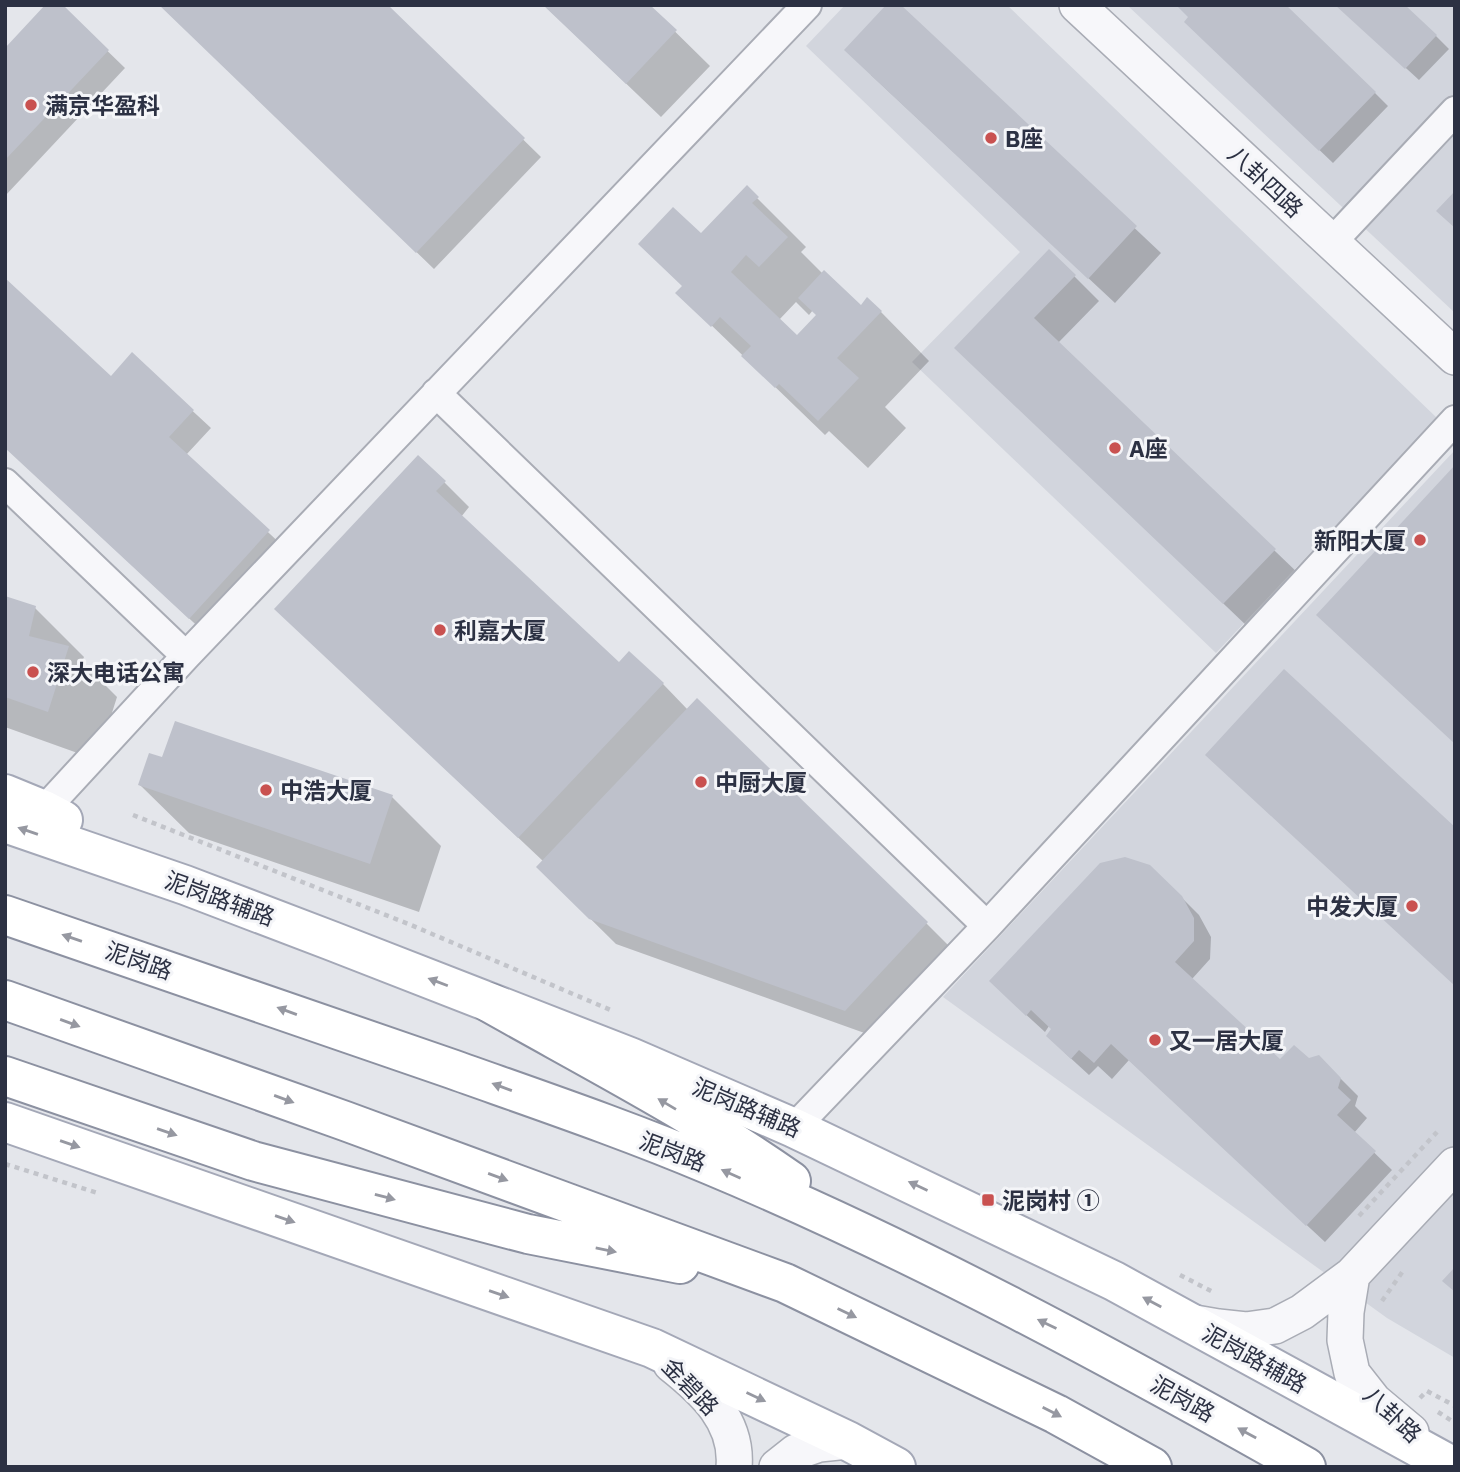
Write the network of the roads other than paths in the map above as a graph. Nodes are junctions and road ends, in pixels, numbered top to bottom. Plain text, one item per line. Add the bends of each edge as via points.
1 (807, 5) edge
2 (1089, 9) edge
3 (1455, 111) edge
4 (1332, 242) junction
5 (1455, 358) edge
6 (436, 393) junction
7 (1455, 420) edge
8 (5, 483) edge
9 (186, 656) junction
10 (5, 794) edge
11 (44, 810) junction
12 (5, 824) edge
13 (185, 885) junction
14 (5, 915) edge
15 (987, 926) junction
16 (5, 1000) edge
17 (490, 1003) junction
18 (5, 1076) edge
19 (5, 1122) edge
20 (794, 1128) junction
21 (1455, 1165) edge
22 (868, 1235) junction
23 (1352, 1275) junction
24 (785, 1283) junction
25 (1189, 1321) junction
26 (652, 1348) junction
27 (848, 1441) junction
28 (1451, 1465) edge
29 (734, 1467) edge
30 (777, 1467) edge
31 (896, 1467) edge
32 (1152, 1467) edge
33 (1307, 1467) edge

1 - 6 street
2 - 4 street, 八卦四路
3 - 4 street
4 - 5 street, 八卦四路
6 - 9 street
6 - 15 street
7 - 15 street
8 - 9 street
9 - 11 street
10 - 11 main road
11 - 13 main road
13 -> 12 main road, 泥岗路辅路
17 -> 13 main road, 泥岗路辅路
22 -> 14 main road, 泥岗路 via 709,1164 566,1110
15 - 20 street
16 -> 24 main road
17 - 20 main road, 泥岗路辅路
22 -> 17 main road via 758,1158
18 -> 24 main road via 253,1161 514,1231
19 -> 26 main road
25 -> 20 main road, 泥岗路辅路
21 - 23 street
33 -> 22 main road, 泥岗路 via 1059,1330
23 - 25 street via 1275,1326 1245,1330
23 - 28 street, 八卦路 via 1345,1340 1352,1373 1374,1401
24 -> 32 main road via 1056,1414
25 - 28 main road, 泥岗路辅路
26 -> 27 main road
26 - 29 street, 金碧路 via 710,1398 733,1440
27 - 30 street via 796,1452
27 - 31 main road

